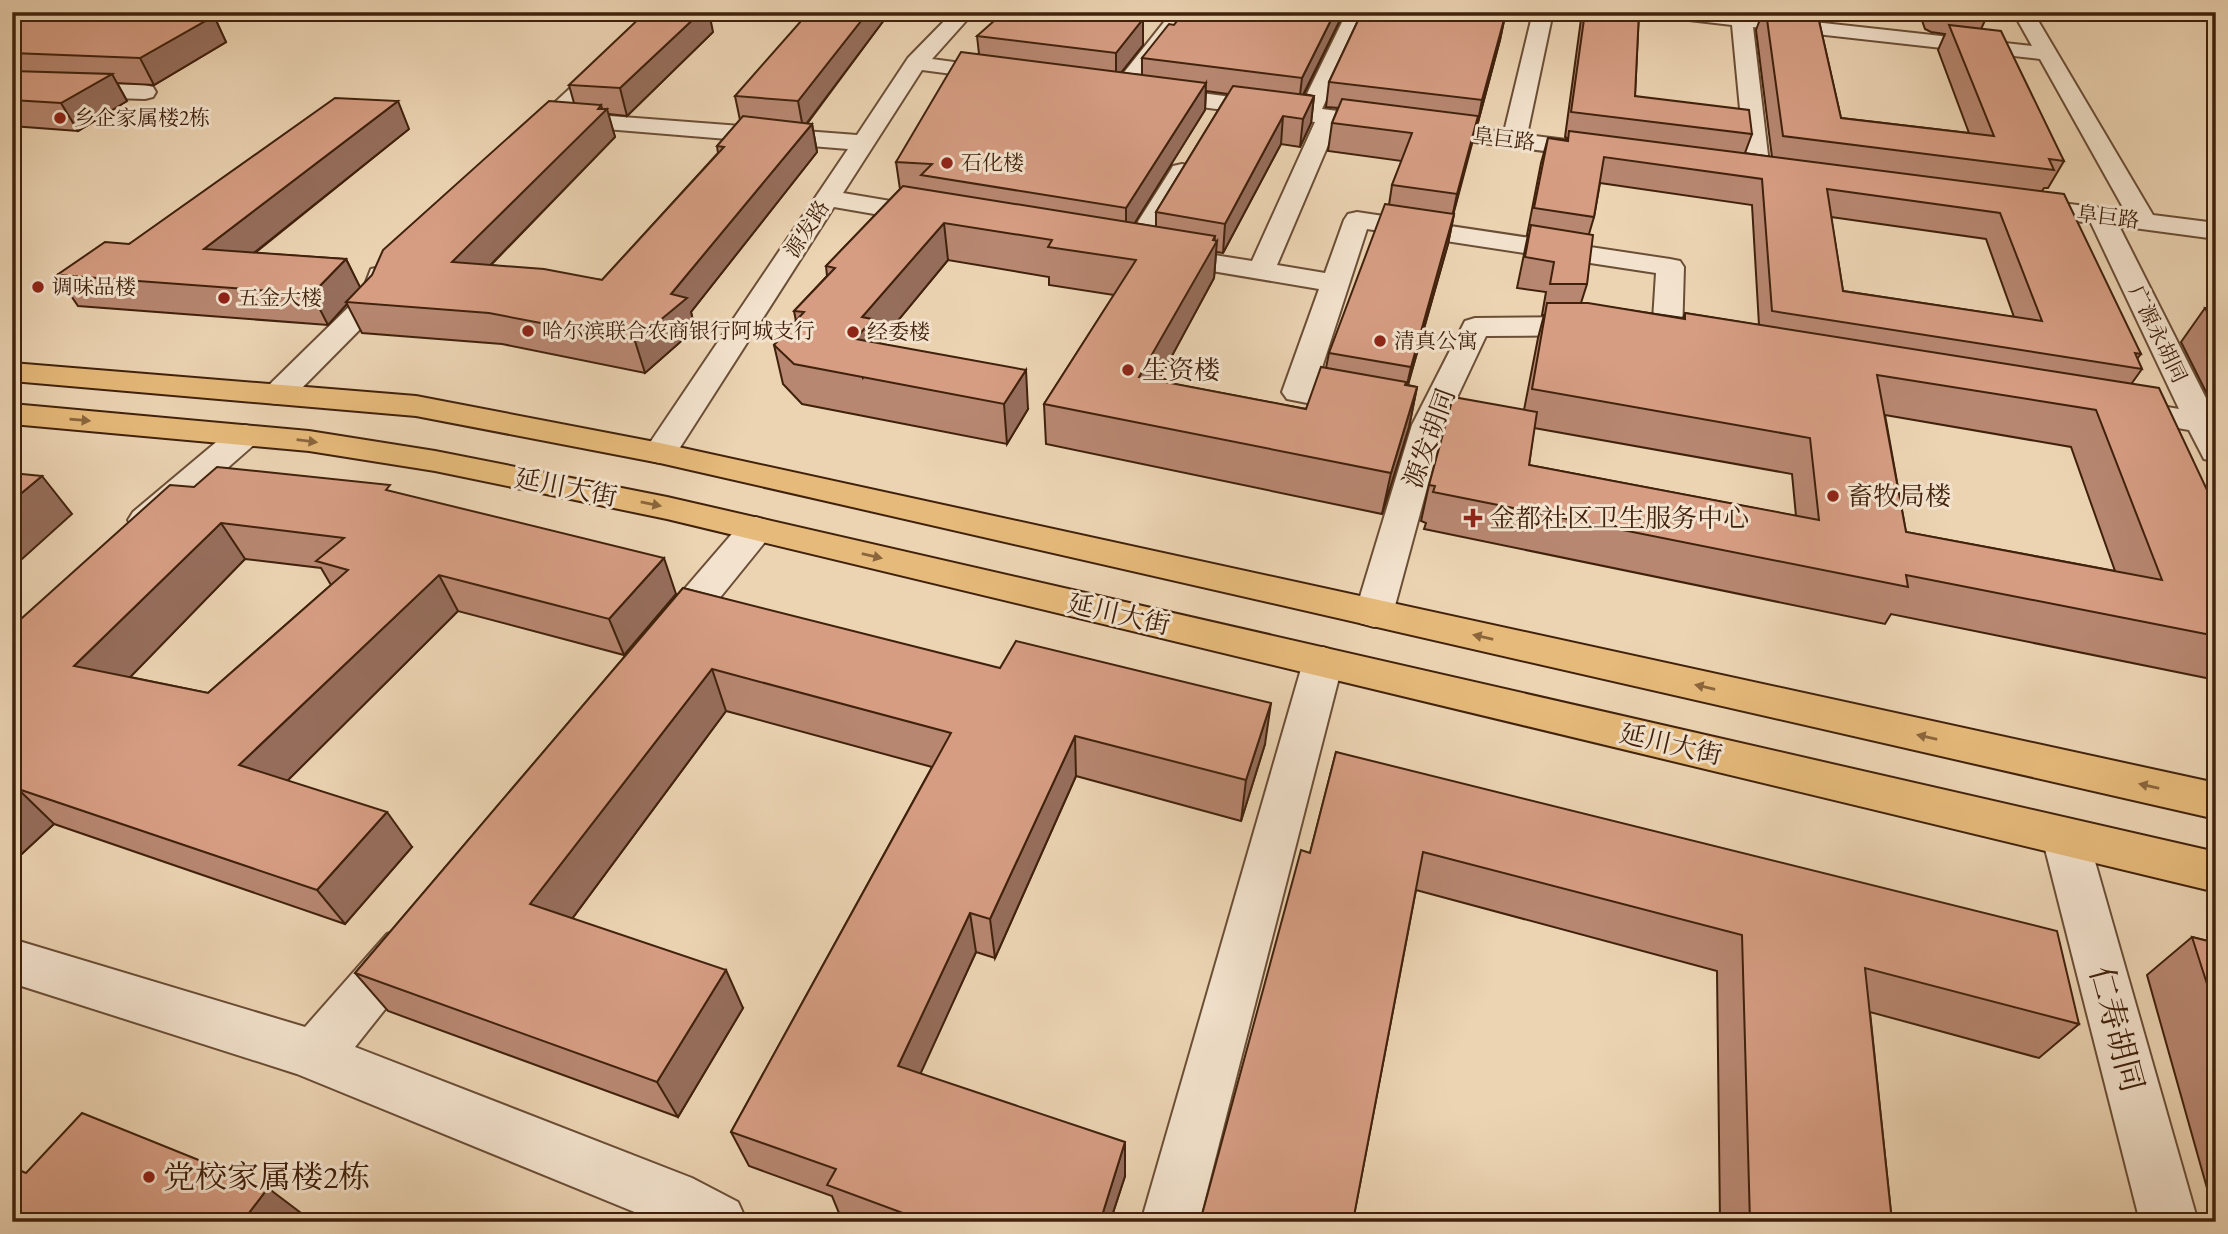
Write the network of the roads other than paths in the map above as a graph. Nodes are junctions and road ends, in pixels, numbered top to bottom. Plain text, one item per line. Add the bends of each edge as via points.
1 (664, 12) edge
2 (964, 12) edge
3 (1182, 12) edge
4 (1357, 12) edge
5 (1543, 12) edge
6 (1672, 12) edge
7 (2023, 12) edge
8 (1741, 16) edge
9 (2047, 54) junction
10 (916, 63) junction
11 (1026, 78) edge
12 (1095, 86) edge
13 (12, 88) edge
14 (1122, 90) junction
15 (145, 92) dead end
16 (1223, 103) junction
17 (1319, 115) junction
18 (552, 119) junction
19 (1209, 125) edge
20 (742, 133) junction
21 (1514, 140) junction
22 (864, 143) junction
23 (1195, 148) edge
24 (725, 153) edge
25 (512, 154) edge
26 (1622, 154) edge
27 (1731, 168) edge
28 (1758, 172) junction
29 (1785, 175) edge
30 (827, 198) junction
31 (2005, 203) edge
32 (2101, 216) junction
33 (961, 221) edge
34 (2143, 221) junction
35 (2215, 231) edge
36 (1108, 246) edge
37 (1134, 250) junction
38 (393, 261) edge
39 (1261, 271) junction
40 (1336, 283) junction
41 (12, 372) edge
42 (277, 395) junction
43 (2092, 404) edge
44 (1411, 412) junction
45 (12, 414) edge
46 (2201, 422) junction
47 (245, 435) junction
48 (2216, 452) edge
49 (660, 453) junction
50 (756, 529) junction
51 (118, 544) edge
52 (1374, 613) junction
53 (1323, 662) junction
54 (642, 666) edge
55 (2216, 801) edge
56 (2065, 837) junction
57 (2216, 872) edge
58 (429, 919) edge
59 (12, 961) edge
60 (314, 1056) junction
61 (718, 1222) edge
62 (1170, 1222) edge
63 (2169, 1222) edge

1 - 18 street
2 - 10 street, 源发路
3 - 14 street
4 - 17 street
5 - 21 street
6 - 8 street
7 - 9 street
8 - 9 street
8 - 28 street
9 - 34 street
10 - 11 street
10 - 22 street, 源发路
12 - 14 street, 阜巨路
13 - 15 street
14 - 16 street, 阜巨路
16 - 17 street, 阜巨路
16 - 19 street
17 - 21 street, 阜巨路
17 - 39 street
18 - 20 street
18 - 25 street
20 - 22 street
20 - 24 street
21 - 26 street, 阜巨路
22 - 30 street, 源发路
23 - 37 street
27 - 28 street
28 - 29 street
30 - 33 street
30 - 49 street, 源发路
31 - 32 street, 阜巨路
32 - 34 street, 阜巨路
32 - 46 street, 广源永胡同
34 - 35 street, 阜巨路
36 - 37 street
37 - 39 street
38 - 42 street via 383,270 375,298
39 - 40 street
40 - 44 street via 1298,393
40 - 44 street, 源发胡同 via 1357,220 1670,267 1656,334 1475,327
41 - 42 main road, 延川大街
42 - 49 main road, 延川大街 via 416,406
43 - 46 street
44 - 52 street, 源发胡同
45 -> 47 main road, 延川大街
46 - 48 street, 广源永胡同
47 -> 50 main road, 延川大街 via 435,461
47 - 51 street
49 - 52 main road, 延川大街
50 -> 53 main road, 延川大街
50 - 54 street
55 -> 52 main road, 延川大街
53 - 56 main road, 延川大街
53 - 62 street
56 - 57 main road, 延川大街
56 - 63 street, 仁寿胡同
58 - 60 street
59 - 60 street
60 - 61 street via 672,1198

